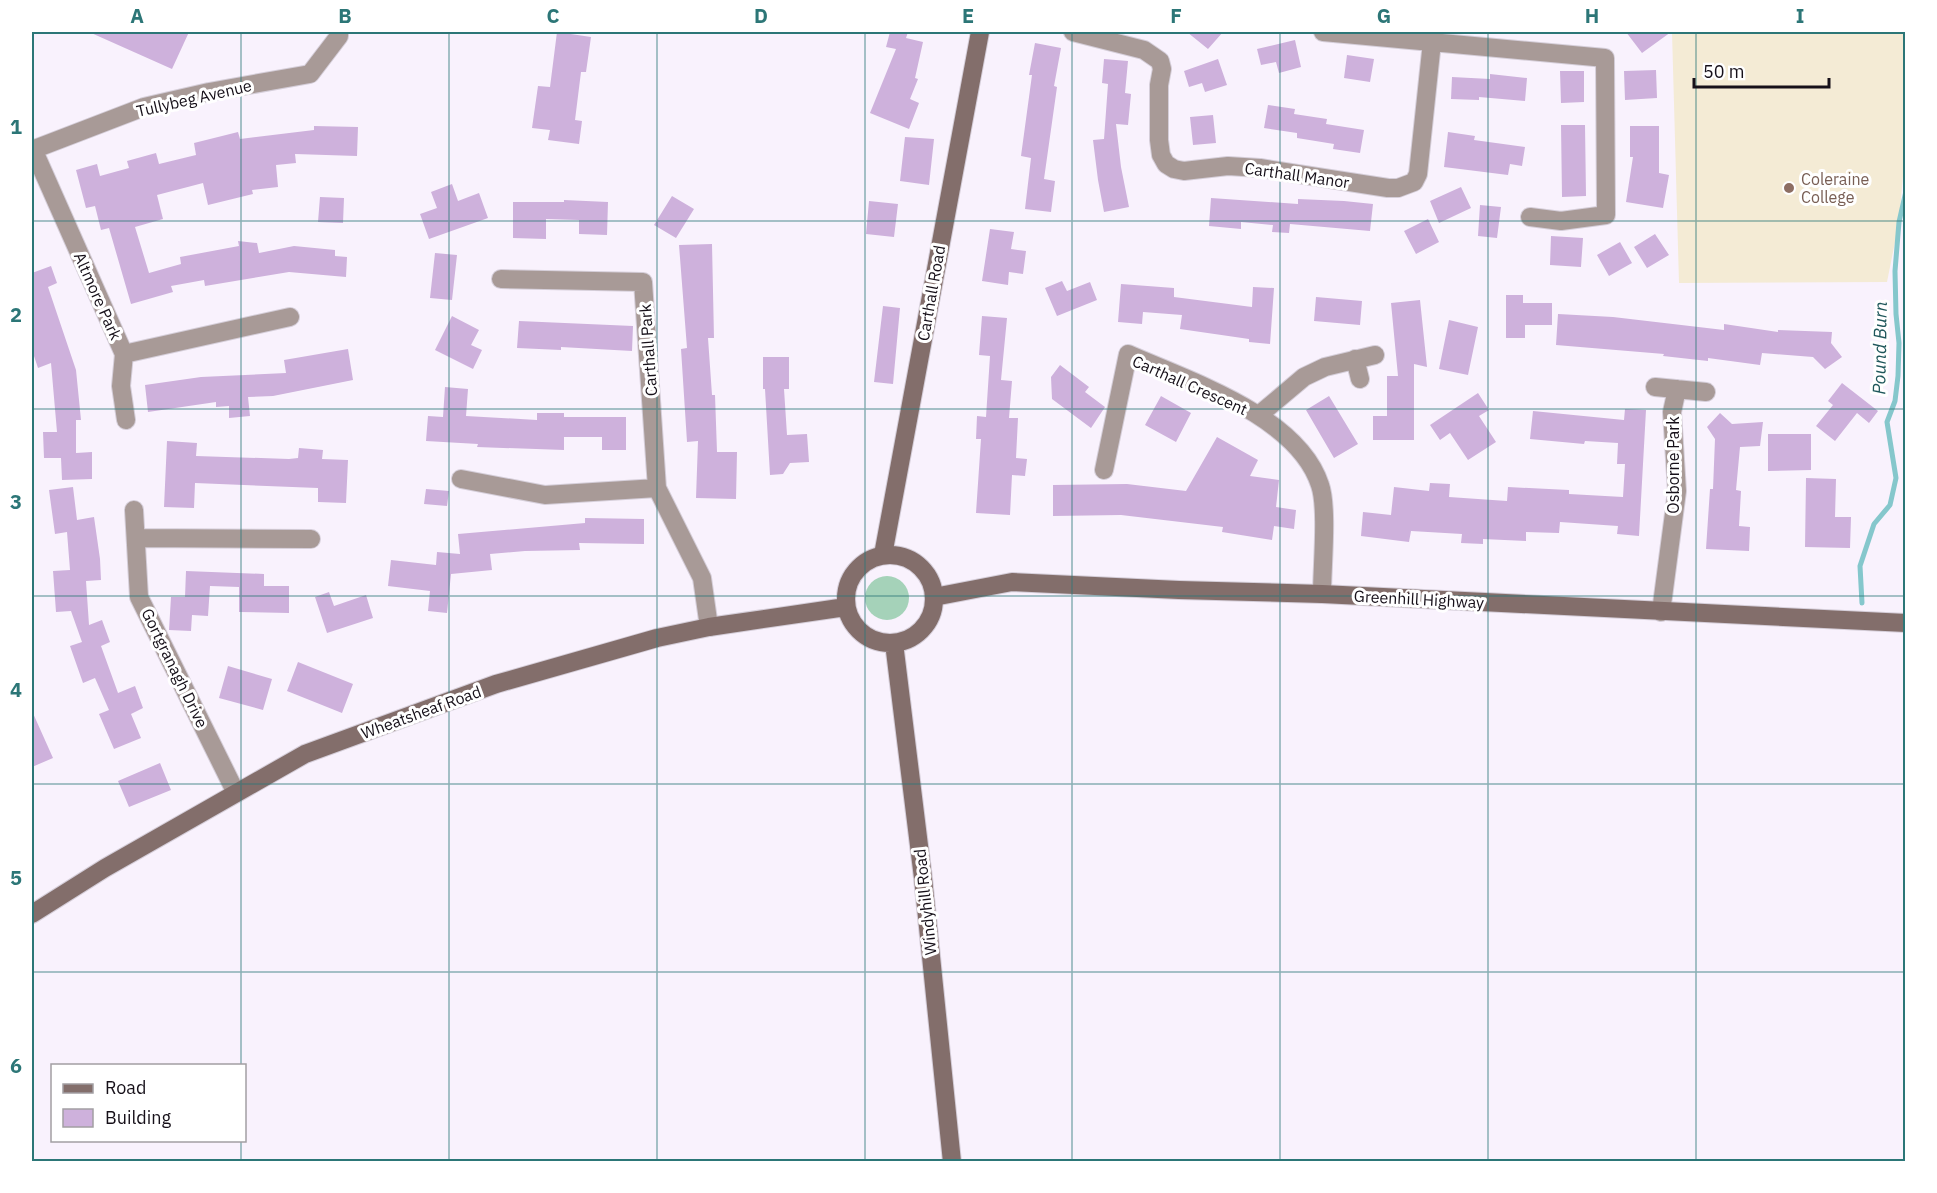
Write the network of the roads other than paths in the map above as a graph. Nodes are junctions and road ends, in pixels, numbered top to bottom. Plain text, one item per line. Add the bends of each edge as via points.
1 (339, 32) edge
2 (980, 32) edge
3 (1073, 32) edge
4 (1323, 32) edge
5 (1432, 42) junction
6 (32, 149) edge
7 (1530, 217) dead end
8 (501, 279) dead end
9 (290, 317) dead end
10 (124, 354) junction
11 (1375, 355) dead end
12 (1355, 359) junction
13 (1360, 379) dead end
14 (1655, 387) dead end
15 (1677, 389) junction
16 (1706, 392) dead end
17 (1259, 415) junction
18 (126, 420) dead end
19 (1104, 470) dead end
20 (461, 479) dead end
21 (657, 488) junction
22 (134, 510) dead end
23 (136, 538) junction
24 (310, 538) dead end
25 (883, 555) junction
26 (1322, 594) junction
27 (934, 597) junction
28 (846, 607) junction
29 (1661, 612) junction
30 (1905, 623) edge
31 (709, 627) junction
32 (894, 643) junction
33 (237, 793) junction
34 (32, 914) edge
35 (952, 1161) edge

1 - 6 street, Tullybeg Avenue via 310,74 144,107
2 - 25 main road, Carthall Road
3 - 5 street, Carthall Manor via 1144,50 1160,61 1159,140 1161,155 1174,169 1260,168 1388,188 1414,182 1418,174
4 - 5 street
5 - 7 street via 1605,58 1606,215 1561,221
6 - 10 street, Altmore Park
8 - 21 street, Carthall Park via 644,282
9 - 10 street, Altmore Park
10 - 18 street
11 - 12 street, Carthall Crescent
12 - 13 street
12 - 17 street, Carthall Crescent via 1304,377
14 - 15 street
15 - 16 street
15 - 29 street, Osborne Park via 1672,412 1677,491
17 - 19 street, Carthall Crescent via 1128,354
17 - 26 street, Carthall Crescent via 1290,439 1310,463 1321,485
20 - 21 street via 545,495
21 - 31 street, Carthall Park via 702,578
22 - 23 street, Gortgranagh Drive
23 - 24 street
23 - 33 street, Gortgranagh Drive via 139,597
25 - 27 main road via 898,555 923,570
25 - 28 main road via 869,560 854,574 846,593
26 - 27 main road, Greenhill Highway via 1012,582
26 - 29 main road, Greenhill Highway
27 - 32 main road via 932,611 922,628 907,640
28 - 31 main road, Wheatsheaf Road
28 - 32 main road via 850,619 863,634
29 - 30 main road, Greenhill Highway
31 - 33 main road, Wheatsheaf Road via 496,684 304,754
32 - 35 main road, Windyhill Road
33 - 34 main road, Wheatsheaf Road

